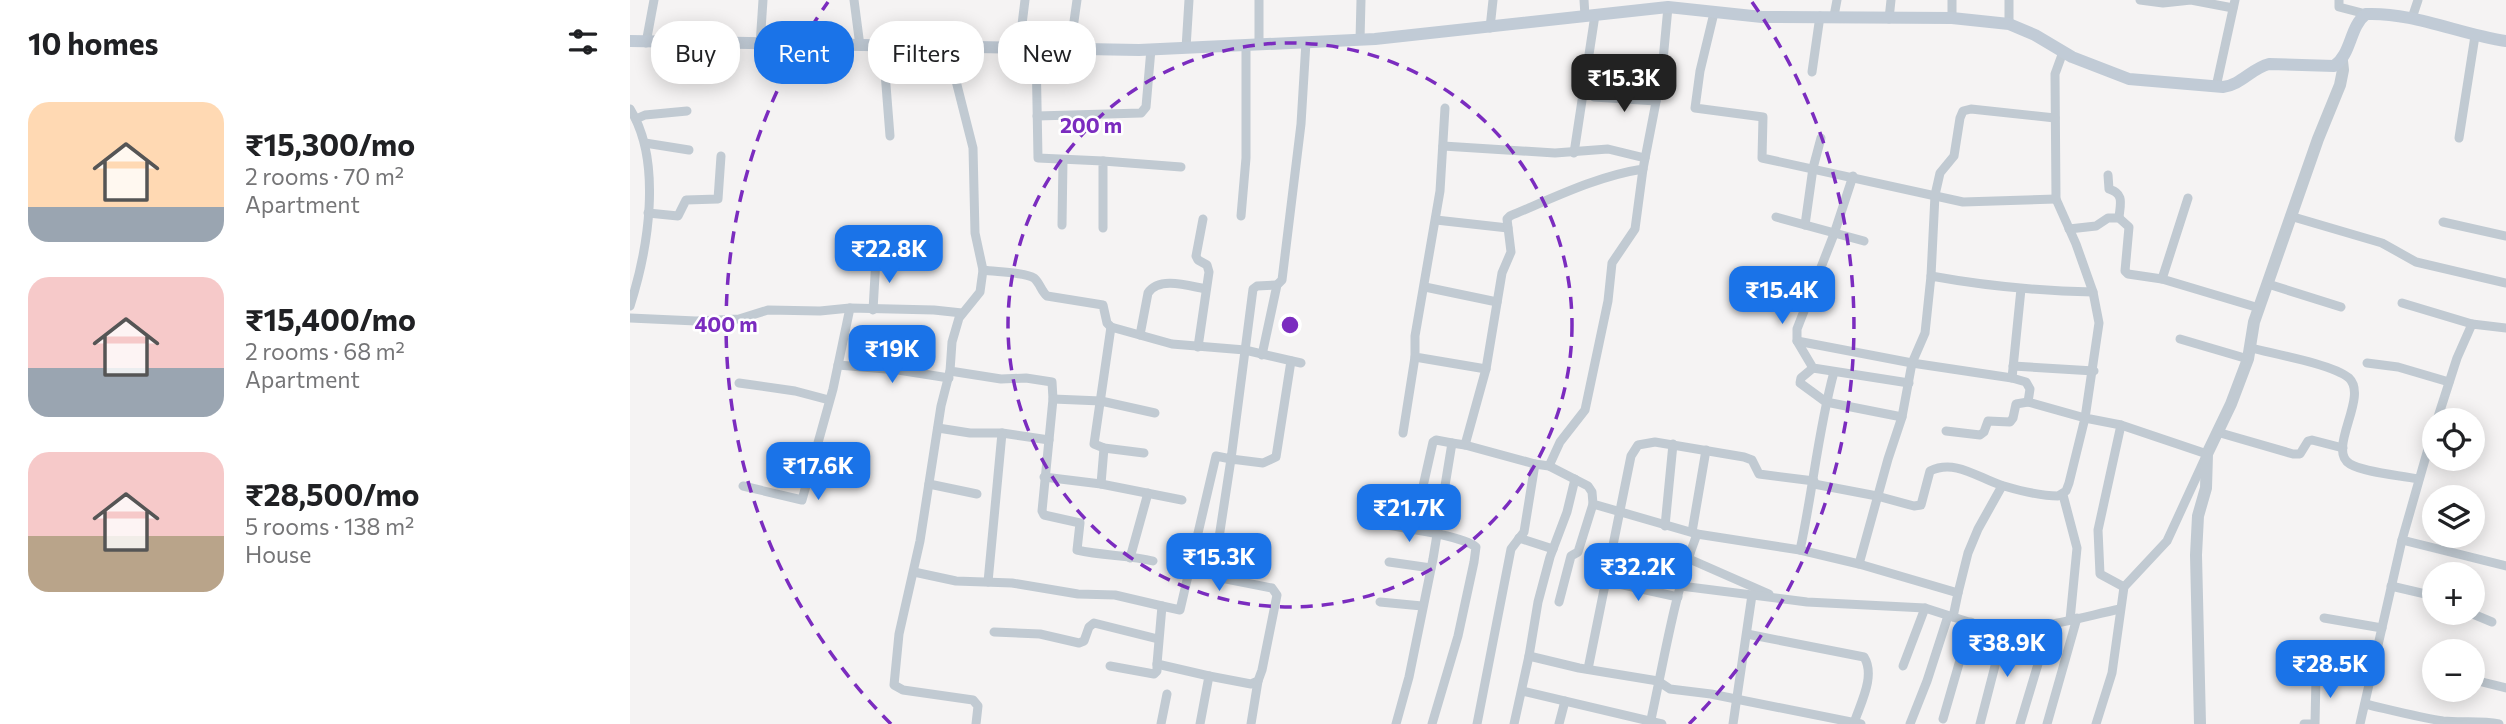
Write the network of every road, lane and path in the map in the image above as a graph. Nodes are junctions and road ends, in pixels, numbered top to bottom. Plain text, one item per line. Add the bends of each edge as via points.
1 (654, 0) edge
2 (763, 0) edge
3 (854, 0) edge
4 (1025, 0) edge
5 (1077, 0) edge
6 (1189, 0) edge
7 (1259, 0) edge
8 (1361, 0) edge
9 (1493, 0) edge
10 (1584, 0) edge
11 (1837, 0) edge
12 (1891, 0) edge
13 (1952, 0) edge
14 (2009, 0) edge
15 (2140, 0) edge
16 (2339, 0) edge
17 (2417, 0) edge
18 (2234, 4) edge
19 (1668, 7) junction
20 (1714, 13) junction
21 (2365, 14) junction
22 (1590, 16) junction
23 (1820, 16) junction
24 (1834, 16) junction
25 (1952, 18) junction
26 (2412, 18) junction
27 (1889, 19) junction
28 (762, 21) edge
29 (1022, 21) edge
30 (1074, 21) edge
31 (2009, 24) junction
32 (1490, 27) junction
33 (2474, 36) junction
34 (1360, 40) junction
35 (630, 41) edge
36 (2506, 41) edge
37 (1306, 42) junction
38 (646, 43) junction
39 (754, 45) edge
40 (1253, 45) junction
41 (854, 46) edge
42 (860, 46) junction
43 (868, 46) edge
44 (1186, 48) junction
45 (1151, 49) junction
46 (1096, 50) edge
47 (2063, 52) junction
48 (2342, 61) junction
49 (1812, 72) dead end
50 (886, 84) edge
51 (957, 84) edge
52 (1037, 84) edge
53 (2216, 87) junction
54 (1594, 97) dead end
55 (1656, 101) junction
56 (1445, 108) dead end
57 (687, 111) dead end
58 (632, 115) edge
59 (1037, 116) junction
60 (2055, 118) junction
61 (890, 136) dead end
62 (1821, 138) dead end
63 (2459, 138) dead end
64 (645, 143) junction
65 (1443, 146) junction
66 (690, 150) dead end
67 (1574, 153) junction
68 (721, 156) dead end
69 (1645, 158) junction
70 (1063, 160) junction
71 (1103, 161) junction
72 (1181, 167) dead end
73 (1813, 168) junction
74 (1643, 169) junction
75 (2108, 175) dead end
76 (1853, 176) junction
77 (1934, 195) junction
78 (2188, 198) dead end
79 (2056, 200) junction
80 (648, 213) junction
81 (1241, 216) dead end
82 (2290, 216) junction
83 (1776, 217) dead end
84 (2119, 218) junction
85 (1203, 219) dead end
86 (1436, 220) junction
87 (2443, 222) dead end
88 (1062, 225) dead end
89 (1805, 225) junction
90 (1103, 228) dead end
91 (1508, 228) junction
92 (2069, 229) junction
93 (1834, 234) junction
94 (2506, 236) edge
95 (1864, 241) dead end
96 (876, 258) dead end
97 (983, 270) junction
98 (1931, 276) junction
99 (2162, 279) junction
100 (2506, 283) edge
101 (2268, 284) junction
102 (1277, 285) junction
103 (1425, 287) junction
104 (1206, 289) junction
105 (2021, 289) junction
106 (2093, 292) junction
107 (1497, 302) junction
108 (2402, 303) dead end
109 (630, 306) edge
110 (2341, 307) dead end
111 (850, 308) junction
112 (2259, 308) junction
113 (873, 310) junction
114 (962, 313) junction
115 (630, 318) edge
116 (2472, 324) junction
117 (1111, 327) junction
118 (2506, 328) edge
119 (1140, 335) junction
120 (2180, 339) dead end
121 (1797, 341) junction
122 (1198, 347) junction
123 (1245, 350) junction
124 (2250, 354) junction
125 (1262, 355) junction
126 (1415, 357) junction
127 (1912, 363) junction
128 (2367, 363) dead end
129 (838, 365) junction
130 (2013, 366) junction
131 (1814, 368) junction
132 (1486, 369) junction
133 (2094, 371) junction
134 (1834, 372) junction
135 (949, 374) junction
136 (2012, 378) junction
137 (2449, 382) junction
138 (739, 383) dead end
139 (1909, 383) junction
140 (1053, 399) junction
141 (829, 400) junction
142 (1101, 401) junction
143 (1826, 402) junction
144 (2028, 402) junction
145 (2441, 408) edge
146 (1155, 413) dead end
147 (1902, 417) junction
148 (2085, 418) junction
149 (2121, 425) junction
150 (938, 428) junction
151 (1946, 431) dead end
152 (2217, 432) junction
153 (1002, 433) junction
154 (1403, 433) dead end
155 (1049, 440) junction
156 (1452, 443) junction
157 (1673, 444) junction
158 (1465, 445) junction
159 (1104, 448) junction
160 (2343, 448) junction
161 (1706, 450) junction
162 (1144, 453) dead end
163 (2207, 454) junction
164 (1231, 459) junction
165 (1535, 464) junction
166 (1549, 466) junction
167 (2422, 466) edge
168 (1044, 477) junction
169 (1575, 479) junction
170 (2418, 479) junction
171 (1814, 483) junction
172 (929, 484) junction
173 (1101, 484) junction
174 (743, 486) dead end
175 (2002, 486) junction
176 (1148, 493) junction
177 (977, 494) dead end
178 (2063, 495) junction
179 (1877, 496) junction
180 (1182, 500) dead end
181 (1593, 504) junction
182 (1621, 511) junction
183 (1440, 516) junction
184 (1387, 525) dead end
185 (1665, 526) junction
186 (1695, 533) junction
187 (1437, 534) junction
188 (1519, 538) junction
189 (2402, 540) junction
190 (1553, 549) junction
191 (1800, 550) junction
192 (1193, 557) junction
193 (1130, 558) junction
194 (1688, 558) junction
195 (1153, 561) dead end
196 (1389, 562) dead end
197 (1215, 564) junction
198 (1859, 564) junction
199 (2506, 566) edge
200 (1431, 568) junction
201 (914, 572) junction
202 (1605, 580) junction
203 (988, 582) junction
204 (1681, 586) junction
205 (2391, 586) junction
206 (2124, 587) junction
207 (1958, 593) junction
208 (2422, 593) edge
209 (1752, 595) junction
210 (1678, 597) junction
211 (1776, 597) junction
212 (1380, 602) dead end
213 (1559, 602) dead end
214 (1162, 606) junction
215 (1422, 606) junction
216 (1925, 608) junction
217 (2120, 608) junction
218 (1951, 616) junction
219 (2324, 618) dead end
220 (2074, 619) junction
221 (2485, 619) edge
222 (1971, 622) junction
223 (2492, 622) dead end
224 (2050, 624) junction
225 (2005, 627) junction
226 (2382, 628) junction
227 (994, 632) dead end
228 (1747, 634) junction
229 (1158, 639) junction
230 (1530, 656) junction
231 (1157, 664) junction
232 (1110, 666) dead end
233 (1903, 666) dead end
234 (1588, 669) junction
235 (1209, 677) junction
236 (2315, 677) dead end
237 (1258, 681) junction
238 (1658, 681) junction
239 (2485, 683) edge
240 (2506, 688) edge
241 (1522, 691) junction
242 (1167, 694) dead end
243 (1737, 698) junction
244 (1565, 701) junction
245 (2365, 704) junction
246 (1808, 713) junction
247 (1943, 719) dead end
248 (1650, 723) edge
249 (1857, 723) edge
250 (976, 724) edge
251 (1161, 724) edge
252 (1200, 724) edge
253 (1251, 724) edge
254 (1396, 724) edge
255 (1432, 724) edge
256 (1477, 724) edge
257 (1514, 724) edge
258 (1559, 724) edge
259 (1662, 724) edge
260 (1733, 724) edge
261 (1805, 724) edge
262 (1910, 724) edge
263 (1980, 724) edge
264 (2020, 724) edge
265 (2047, 724) edge
266 (2096, 724) edge
267 (2200, 724) edge
268 (2304, 724) edge
269 (2314, 724) edge
270 (2360, 724) edge
271 (2499, 724) edge

1 - 38 street
2 - 28 street
3 - 42 street
4 - 29 street
5 - 30 street
6 - 44 street
7 - 40 street
8 - 34 street
9 - 32 street
10 - 22 street
11 - 24 street
12 - 27 street
13 - 25 street
14 - 31 street
15 - 18 street
16 - 21 street via 2339,7
17 - 26 street
18 - 53 street
19 - 20 main road
19 - 22 main road
19 - 55 street
20 - 23 main road
20 - 73 street via 1695,108 1763,117 1762,158
21 - 26 main road
21 - 48 main road
22 - 32 main road
22 - 67 street
23 - 24 main road
23 - 49 street
24 - 27 main road
25 - 27 main road
25 - 31 main road
26 - 33 main road
31 - 47 main road
32 - 34 main road
33 - 36 main road
33 - 63 street
34 - 37 main road
35 - 38 main road
37 - 40 main road
37 - 102 street via 1288,244 1282,280
38 - 39 main road
40 - 44 main road
40 - 81 street
41 - 42 main road
42 - 43 main road
44 - 45 main road
45 - 46 main road
45 - 59 street via 1146,107 1141,113
47 - 53 main road via 2129,79
47 - 60 street via 2055,74
48 - 53 main road via 2326,67 2261,66 2230,86
48 - 82 street via 2340,85
50 - 61 street
51 - 97 street via 973,148 975,233
52 - 59 street
54 - 55 street
55 - 69 street
56 - 65 street
57 - 58 street
58 - 64 street
59 - 70 street via 1038,158
60 - 77 street via 1963,111 1954,156 1940,173
60 - 79 street
62 - 73 street
64 - 66 street
64 - 80 street
65 - 67 street
65 - 86 street
67 - 69 street via 1608,149
68 - 80 street via 718,199 686,200 678,216
69 - 74 street
70 - 71 street
70 - 88 street
71 - 72 street
71 - 90 street
73 - 76 street
73 - 89 street
74 - 91 street via 1621,172 1510,216
74 - 166 street via 1635,229 1612,263 1585,410 1560,442
75 - 84 street via 2109,189 2120,195
76 - 77 street
76 - 93 street
77 - 79 street via 1963,202
77 - 98 street
78 - 99 street
79 - 92 street
80 - 109 street via 642,271
82 - 100 street via 2382,243 2416,262
82 - 101 street
83 - 89 street
84 - 92 street
84 - 99 street via 2129,227 2125,271
85 - 104 street via 1196,256 1209,268
86 - 91 street
86 - 103 street
87 - 94 street
89 - 93 street
91 - 107 street via 1511,252
92 - 106 street
93 - 95 street
93 - 121 street via 1799,317
96 - 113 street
97 - 114 street via 980,292
97 - 117 street via 1029,276 1047,296 1103,305
98 - 105 street
98 - 127 street via 1925,333
99 - 112 street
101 - 110 street
101 - 112 street
102 - 123 street via 1253,289
102 - 125 street
103 - 107 street
103 - 126 street
104 - 119 street via 1171,284 1151,288
104 - 122 street
105 - 106 street
105 - 130 street
106 - 133 street via 2099,324
107 - 132 street
108 - 116 street
111 - 113 street
111 - 115 street via 768,310 739,319 696,321
111 - 129 street
112 - 124 street
113 - 114 street
114 - 135 street via 952,342
116 - 118 street
116 - 137 street
117 - 119 street
117 - 142 street
119 - 122 street
120 - 124 street
121 - 127 street
121 - 131 street
122 - 123 street
123 - 125 street
123 - 164 street
124 - 152 street
124 - 160 street via 2322,366 2349,379 2355,396
125 - 164 street via 1296,362 1276,457 1263,464
126 - 132 street
126 - 154 street
127 - 136 street
127 - 139 street
128 - 137 street
129 - 135 street
129 - 141 street
130 - 133 street
130 - 136 street
131 - 134 street
131 - 143 street via 1800,383
132 - 158 street
133 - 148 street
134 - 139 street
134 - 143 street
135 - 140 street via 1049,380 1054,384
135 - 150 street
136 - 144 street via 2026,382
137 - 145 street
138 - 141 street
139 - 147 street
140 - 142 street
140 - 155 street
141 - 174 street via 802,500
142 - 146 street
142 - 159 street via 1094,444
143 - 147 street
143 - 171 street
144 - 148 street
144 - 151 street via 2016,404 2010,422 1988,421 1980,435
147 - 179 street
148 - 149 street
148 - 178 street
149 - 163 street
149 - 206 street via 2098,530 2100,575
150 - 153 street
150 - 172 street
152 - 160 street via 2294,454 2300,454 2312,440
152 - 163 street
153 - 155 street
153 - 203 street
155 - 168 street
156 - 158 street
156 - 183 street
156 - 183 street via 1433,442 1419,504 1422,512
157 - 161 street
157 - 182 street via 1643,443 1633,451
157 - 185 street
158 - 165 street
159 - 162 street
159 - 173 street
160 - 170 street via 2347,463
161 - 171 street via 1750,459 1759,474
161 - 186 street
163 - 206 street via 2167,541
163 - 267 street via 2196,555
164 - 192 street via 1216,456
164 - 197 street
165 - 166 street
165 - 188 street via 1524,532
166 - 169 street
167 - 170 street
168 - 173 street
168 - 193 street via 1042,510 1047,516 1080,523 1077,550
169 - 181 street via 1591,489
169 - 190 street
170 - 189 street
171 - 179 street
171 - 191 street
172 - 177 street
172 - 201 street
173 - 176 street
175 - 178 street
175 - 179 street via 1971,471 1937,467 1930,471 1921,505
175 - 207 street via 1968,553
176 - 180 street
176 - 193 street
178 - 220 street via 2077,548
179 - 198 street
181 - 182 street
181 - 213 street via 1578,552 1571,556
182 - 185 street
182 - 202 street
183 - 187 street
184 - 187 street
185 - 186 street
186 - 191 street
186 - 194 street
187 - 200 street
187 - 255 street via 1471,543 1476,552
188 - 190 street
188 - 256 street via 1511,549
189 - 199 street
189 - 205 street
190 - 230 street via 1538,602
191 - 198 street
192 - 197 street
192 - 214 street via 1180,610
193 - 195 street
194 - 204 street
194 - 211 street
196 - 200 street
197 - 237 street via 1216,577 1276,590
198 - 207 street
200 - 215 street
201 - 203 street
201 - 250 street via 899,634 894,685 973,700 978,706
202 - 210 street
202 - 234 street
203 - 214 street via 1115,595
204 - 209 street
204 - 210 street
205 - 208 street
205 - 226 street
206 - 217 street
207 - 218 street
209 - 211 street
209 - 228 street
210 - 238 street
211 - 216 street
212 - 215 street
214 - 229 street
215 - 254 street
216 - 218 street
216 - 233 street
217 - 220 street
217 - 266 street via 2112,673
218 - 222 street
218 - 262 street
219 - 226 street
220 - 224 street
220 - 265 street
221 - 223 street
222 - 225 street
222 - 247 street
224 - 225 street
224 - 264 street
225 - 263 street
226 - 245 street
227 - 229 street via 1040,634 1079,643 1094,623
228 - 243 street
228 - 249 street via 1864,657 1868,680
229 - 231 street
230 - 234 street
230 - 241 street
231 - 232 street via 1154,674
231 - 235 street
234 - 238 street
235 - 237 street via 1251,684
235 - 252 street
236 - 269 street
237 - 253 street
238 - 243 street via 1670,688
238 - 248 street
239 - 240 street
241 - 244 street
241 - 257 street
242 - 251 street
243 - 246 street
243 - 260 street
244 - 248 street
244 - 258 street
245 - 270 street
245 - 271 street via 2440,720
246 - 249 street
246 - 261 street
248 - 259 street
268 - 269 street

